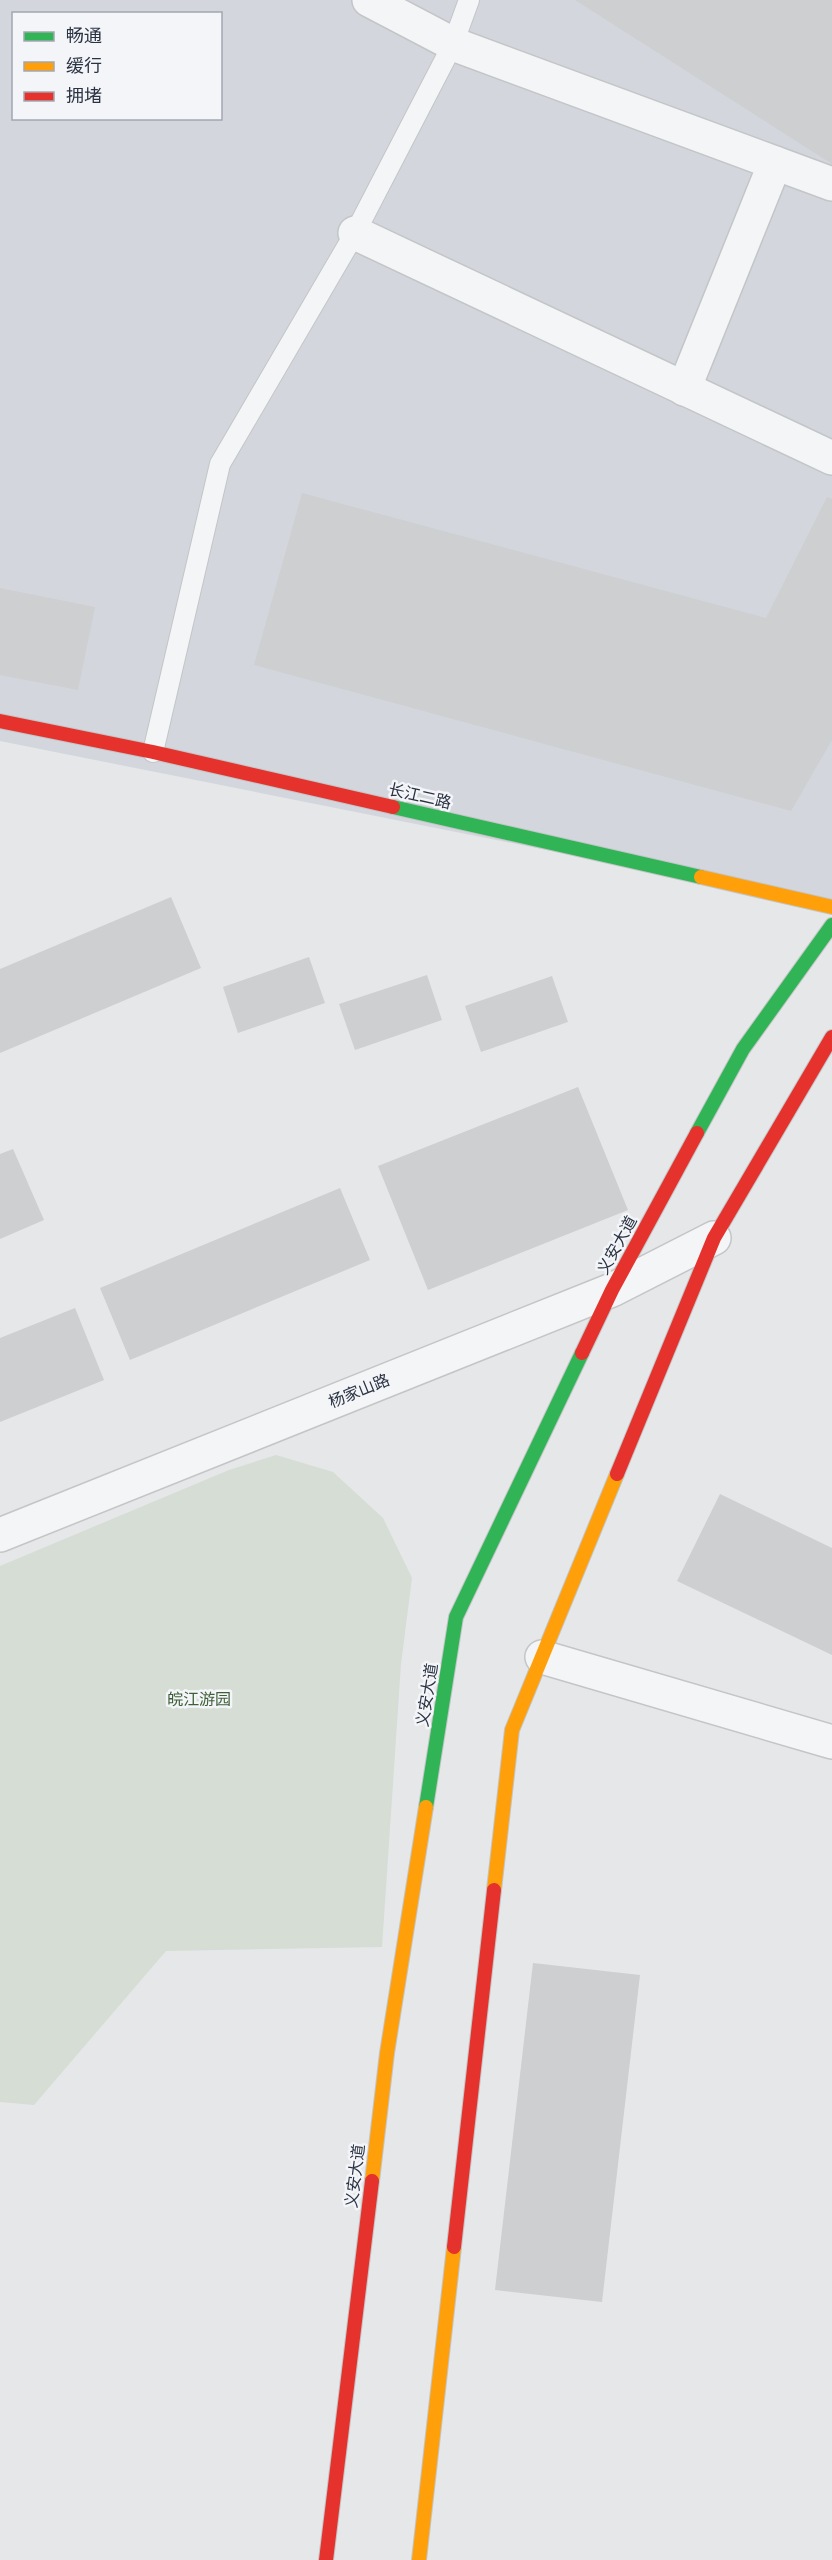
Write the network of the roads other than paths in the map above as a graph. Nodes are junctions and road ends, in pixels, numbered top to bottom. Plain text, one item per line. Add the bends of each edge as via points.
1 (369, 0) edge
2 (469, 0) edge
3 (453, 44) junction
4 (775, 162) junction
5 (832, 184) edge
6 (355, 233) junction
7 (684, 389) junction
8 (832, 458) edge
9 (0, 721) edge
10 (153, 752) junction
11 (832, 907) edge
12 (832, 925) edge
13 (832, 1037) edge
14 (714, 1238) junction
15 (612, 1290) junction
16 (0, 1535) edge
17 (542, 1657) junction
18 (832, 1742) edge
19 (326, 2560) edge
20 (419, 2560) edge

1 - 3 street
2 - 3 lane
3 - 4 street
3 - 6 lane
4 - 5 street
4 - 7 street
6 - 7 street
6 - 10 lane via 220,465
7 - 8 street
9 - 10 main road, 长江二路
10 - 11 main road, 长江二路
12 - 15 main road, 义安大道 via 743,1049
13 - 14 main road
14 - 15 street, 杨家山路
14 - 17 main road
15 - 16 street, 杨家山路
15 - 19 main road, 义安大道 via 456,1617 387,2053
17 - 18 street
17 - 20 main road via 512,1730

